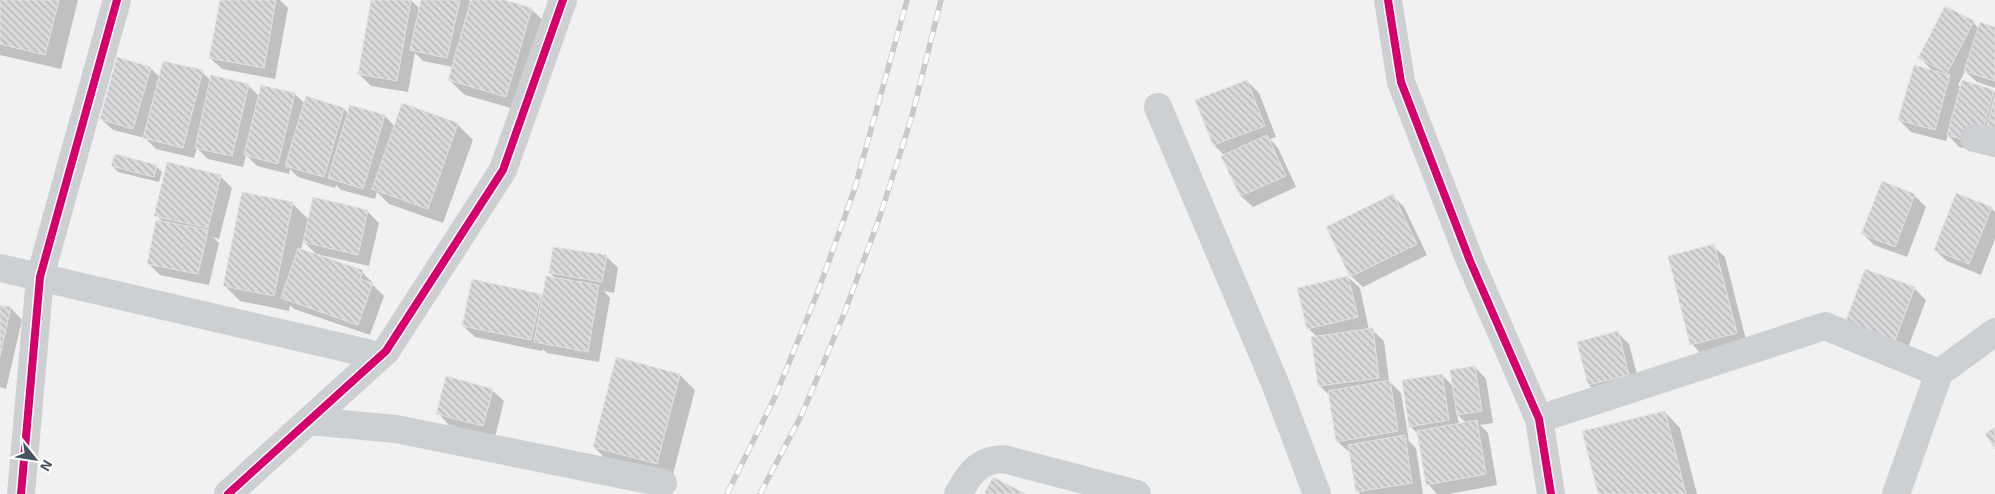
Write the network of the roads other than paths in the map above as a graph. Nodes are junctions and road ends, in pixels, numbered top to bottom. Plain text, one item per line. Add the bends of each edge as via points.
1 (117, 0) edge
2 (563, 0) edge
3 (1388, 0) edge
4 (1158, 107) dead end
5 (0, 268) edge
6 (40, 277) junction
7 (1995, 332) edge
8 (380, 356) junction
9 (1939, 373) junction
10 (1540, 419) junction
11 (309, 421) junction
12 (664, 483) dead end
13 (21, 494) edge
14 (228, 494) edge
15 (958, 494) edge
16 (1137, 494) edge
17 (1316, 494) edge
18 (1551, 494) edge
19 (1896, 494) edge

1 - 6 street
2 - 8 street via 503,170
3 - 10 street via 1401,82 1470,261
4 - 17 street via 1275,382
5 - 6 street
6 - 8 street
6 - 13 street
7 - 9 street
8 - 11 street
9 - 10 street via 1825,326
9 - 19 street
10 - 18 street
11 - 12 street via 396,430
11 - 14 street
15 - 16 street via 978,466 992,460 1004,460

